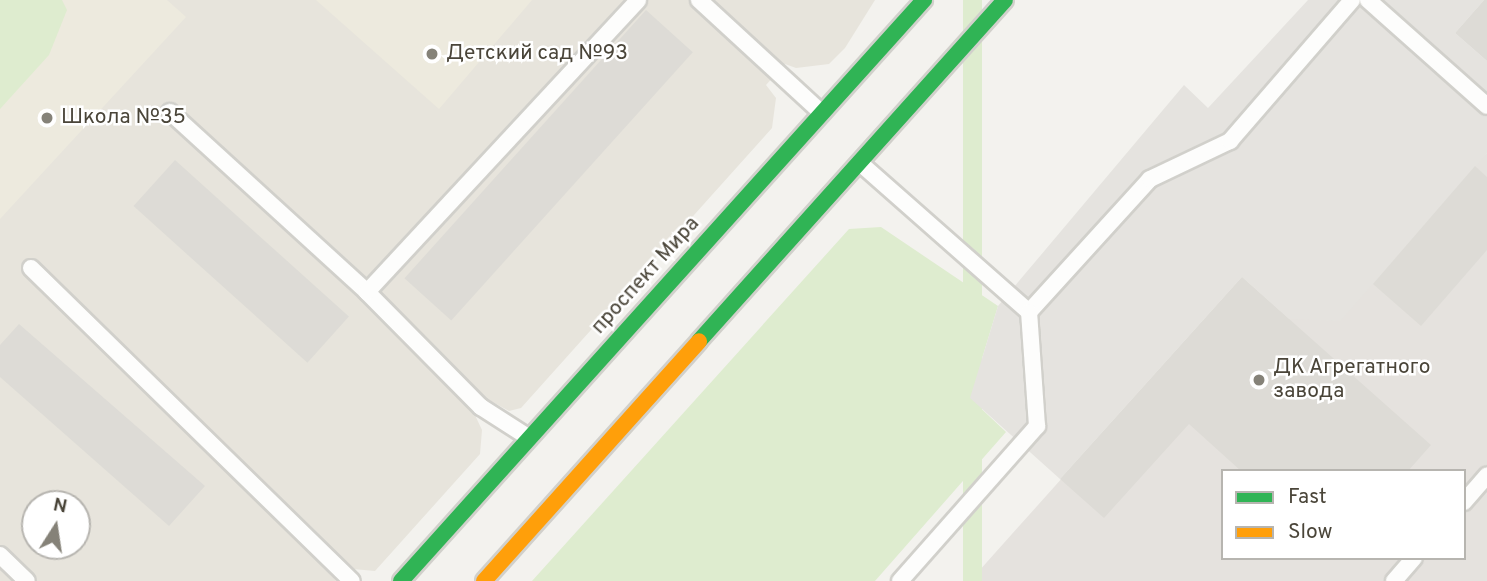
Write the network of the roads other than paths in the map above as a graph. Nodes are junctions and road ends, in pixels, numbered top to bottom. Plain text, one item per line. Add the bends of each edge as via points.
1 (638, 0) edge
2 (699, 0) edge
3 (924, 0) edge
4 (1005, 0) edge
5 (1352, 0) edge
6 (1368, 0) edge
7 (1487, 106) edge
8 (170, 112) dead end
9 (821, 112) junction
10 (860, 163) junction
11 (31, 268) dead end
12 (367, 292) junction
13 (1029, 312) junction
14 (528, 437) junction
15 (1487, 476) edge
16 (1466, 500) edge
17 (0, 555) edge
18 (1412, 560) edge
19 (27, 581) edge
20 (352, 581) edge
21 (401, 581) edge
22 (484, 581) edge
23 (900, 581) edge
24 (1394, 581) edge

1 - 12 lane
2 - 9 lane
3 - 9 main road, проспект Мира
4 - 10 main road
5 - 13 lane via 1230,141 1150,178
6 - 7 lane
8 - 12 lane
9 - 14 main road, проспект Мира
10 - 13 lane
10 - 22 main road
11 - 20 lane
12 - 14 lane via 481,407
13 - 23 lane via 1037,426
14 - 21 main road, проспект Мира
15 - 16 lane
17 - 19 lane
18 - 24 lane

